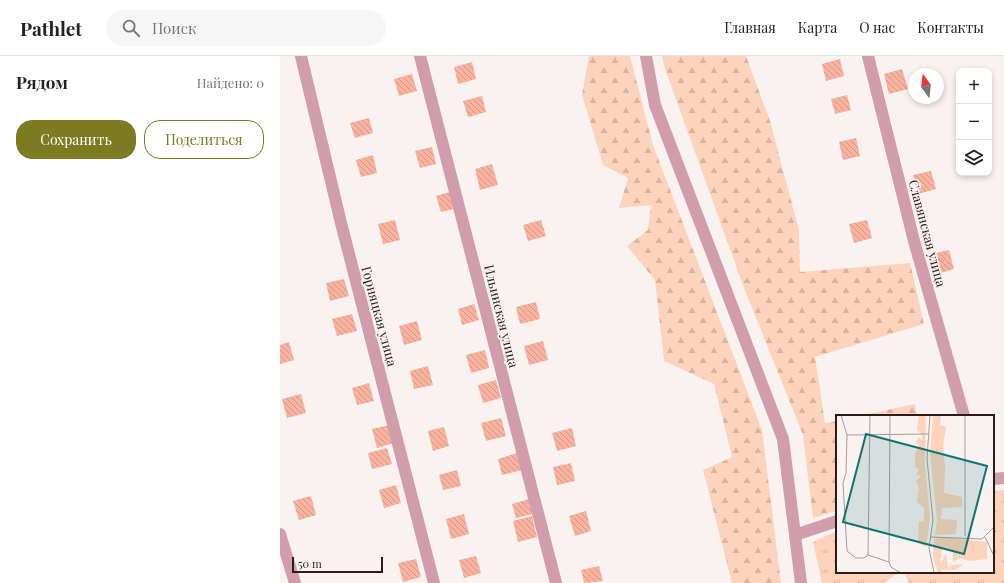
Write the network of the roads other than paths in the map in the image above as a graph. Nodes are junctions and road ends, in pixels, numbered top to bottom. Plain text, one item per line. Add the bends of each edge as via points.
1 (301, 56) edge
2 (420, 56) edge
3 (646, 56) edge
4 (868, 56) edge
5 (964, 415) edge
6 (1004, 478) edge
7 (994, 480) edge
8 (836, 521) edge
9 (280, 534) edge
10 (795, 535) junction
11 (295, 583) edge
12 (434, 583) edge
13 (556, 583) edge
14 (802, 583) edge

1 - 12 street, Горняцкая улица via 341,223
2 - 13 street, Ильинская улица
3 - 10 street via 655,105 783,438
4 - 5 street, Славянская улица via 914,241
6 - 7 street
8 - 10 street
9 - 11 street
10 - 14 street

